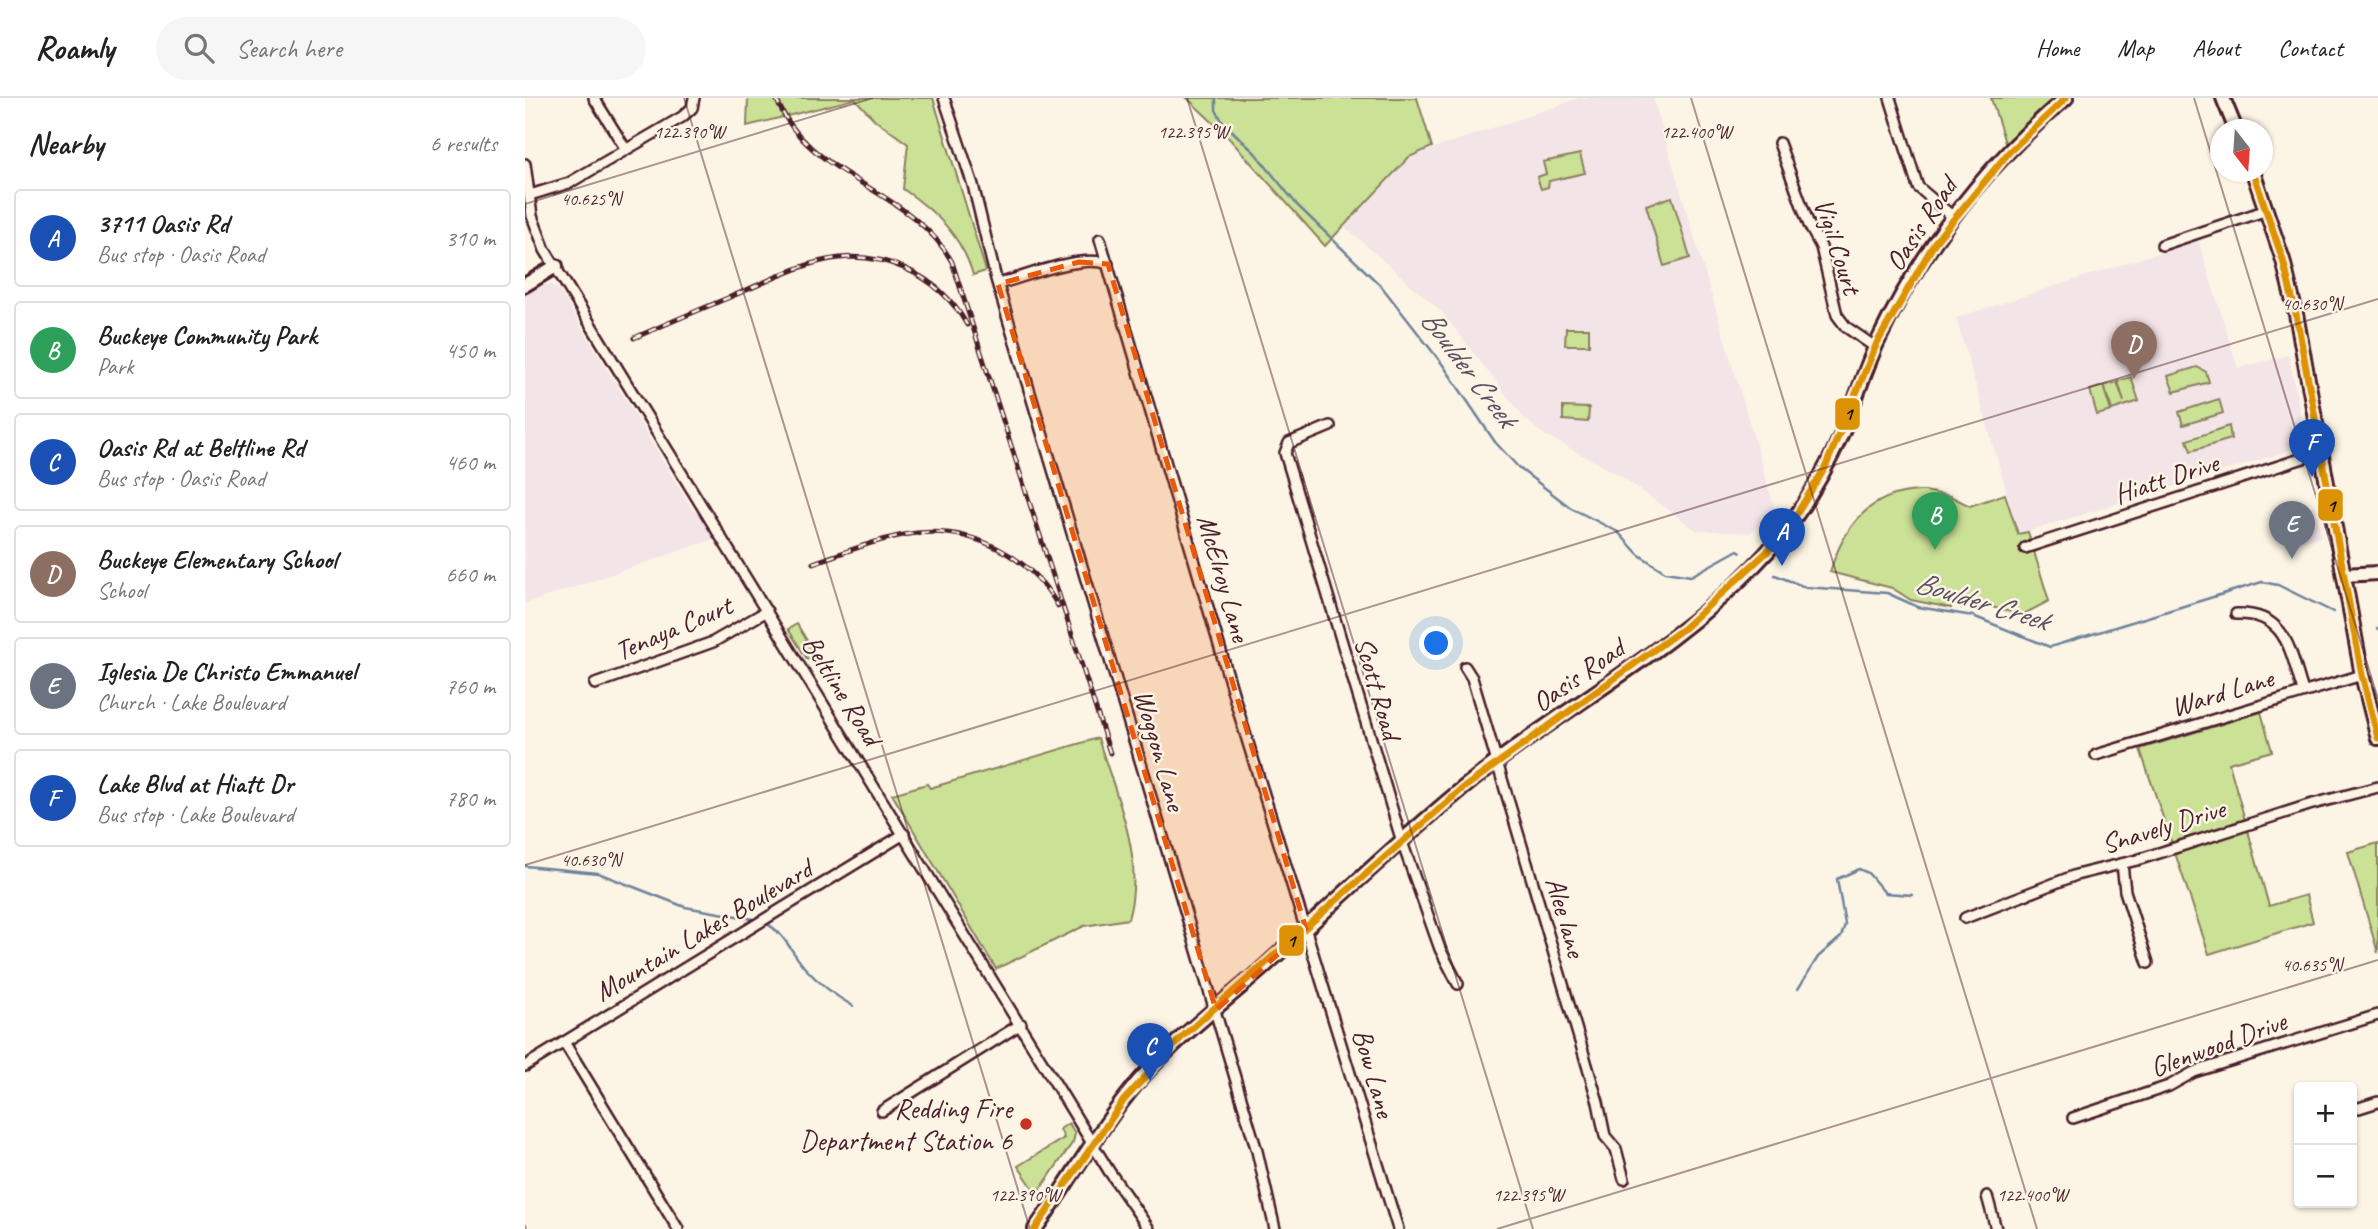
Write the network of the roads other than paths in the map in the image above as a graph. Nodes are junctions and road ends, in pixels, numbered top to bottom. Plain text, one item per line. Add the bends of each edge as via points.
1 (594, 98) edge
2 (694, 98) edge
3 (944, 98) edge
4 (1890, 98) edge
5 (2066, 98) edge
6 (2223, 98) edge
7 (2232, 119) edge
8 (1779, 143) dead end
9 (625, 148) junction
10 (525, 164) edge
11 (2257, 182) edge
12 (530, 195) junction
13 (2267, 210) junction
14 (1952, 216) junction
15 (1100, 240) dead end
16 (2162, 245) dead end
17 (1108, 264) junction
18 (556, 266) junction
19 (525, 285) edge
20 (998, 285) junction
21 (1875, 347) junction
22 (1330, 426) dead end
23 (2322, 452) junction
24 (2025, 548) dead end
25 (2378, 573) edge
26 (2344, 575) junction
27 (767, 611) junction
28 (2236, 614) dead end
29 (1465, 667) dead end
30 (2362, 675) junction
31 (595, 684) dead end
32 (2303, 691) junction
33 (2378, 738) edge
34 (2096, 755) dead end
35 (1497, 762) junction
36 (2378, 787) edge
37 (904, 834) junction
38 (1402, 842) junction
39 (2122, 864) junction
40 (1965, 918) dead end
41 (1306, 929) junction
42 (2148, 963) dead end
43 (1458, 984) dead end
44 (1216, 1010) junction
45 (2378, 1014) edge
46 (1021, 1024) junction
47 (564, 1042) junction
48 (525, 1066) edge
49 (2378, 1102) edge
50 (2359, 1108) dead end
51 (882, 1111) dead end
52 (2073, 1118) dead end
53 (1093, 1143) junction
54 (1624, 1179) dead end
55 (1987, 1196) dead end
56 (678, 1229) edge
57 (1035, 1229) edge
58 (1149, 1229) edge
59 (1275, 1229) edge
60 (1398, 1229) edge
61 (1996, 1229) edge

1 - 9 street
2 - 9 street via 687,113
3 - 20 street, Woggon Lane
4 - 14 street via 1918,187
5 - 14 main road, Oasis Road via 2006,153
6 - 7 main road
8 - 21 street, Vigil Court via 1821,247 1837,315
9 - 12 street via 558,189
10 - 12 street, Beltline Road
11 - 13 main road
12 - 18 street, Beltline Road via 534,225
13 - 16 street
13 - 23 main road via 2296,313
14 - 21 main road, Oasis Road
15 - 17 street, McElroy Lane
17 - 20 street via 1079,262
17 - 41 street, McElroy Lane
18 - 19 main road
18 - 27 street, Beltline Road
20 - 44 street, Woggon Lane
21 - 35 main road, Oasis Road via 1831,456 1782,534 1753,567 1709,609 1634,668
22 - 38 street, Scott Road via 1301,435 1289,443 1285,453
23 - 24 street, Hiatt Drive
23 - 26 main road
25 - 26 main road
26 - 30 main road
27 - 31 street, Tenaya Court via 706,645
27 - 37 street, Beltline Road
28 - 32 street via 2275,623 2285,637
29 - 35 street, Alee lane
30 - 32 street, Ward Lane
30 - 33 main road
32 - 34 street, Ward Lane
35 - 38 main road, Oasis Road
35 - 54 street, Alee lane via 1605,1136 1616,1150
36 - 39 street, Snavely Drive
37 - 46 street, Beltline Road
37 - 47 street, Mountain Lakes Boulevard
38 - 41 main road, Oasis Road
38 - 43 street, Scott Road via 1440,949
39 - 40 street, Snavely Drive via 2076,875
39 - 42 street via 2125,891
41 - 44 main road, Oasis Road
41 - 60 street, Bow Lane
44 - 53 main road, Oasis Road via 1150,1070
44 - 59 street, Woggon Lane
45 - 52 street, Glenwood Drive via 2194,1072 2169,1086
46 - 51 street
46 - 53 street, Beltline Road
47 - 48 street, Mountain Lakes Boulevard
47 - 56 street
49 - 50 street
53 - 57 main road, Oasis Road
53 - 58 street, Beltline Road
55 - 61 street

